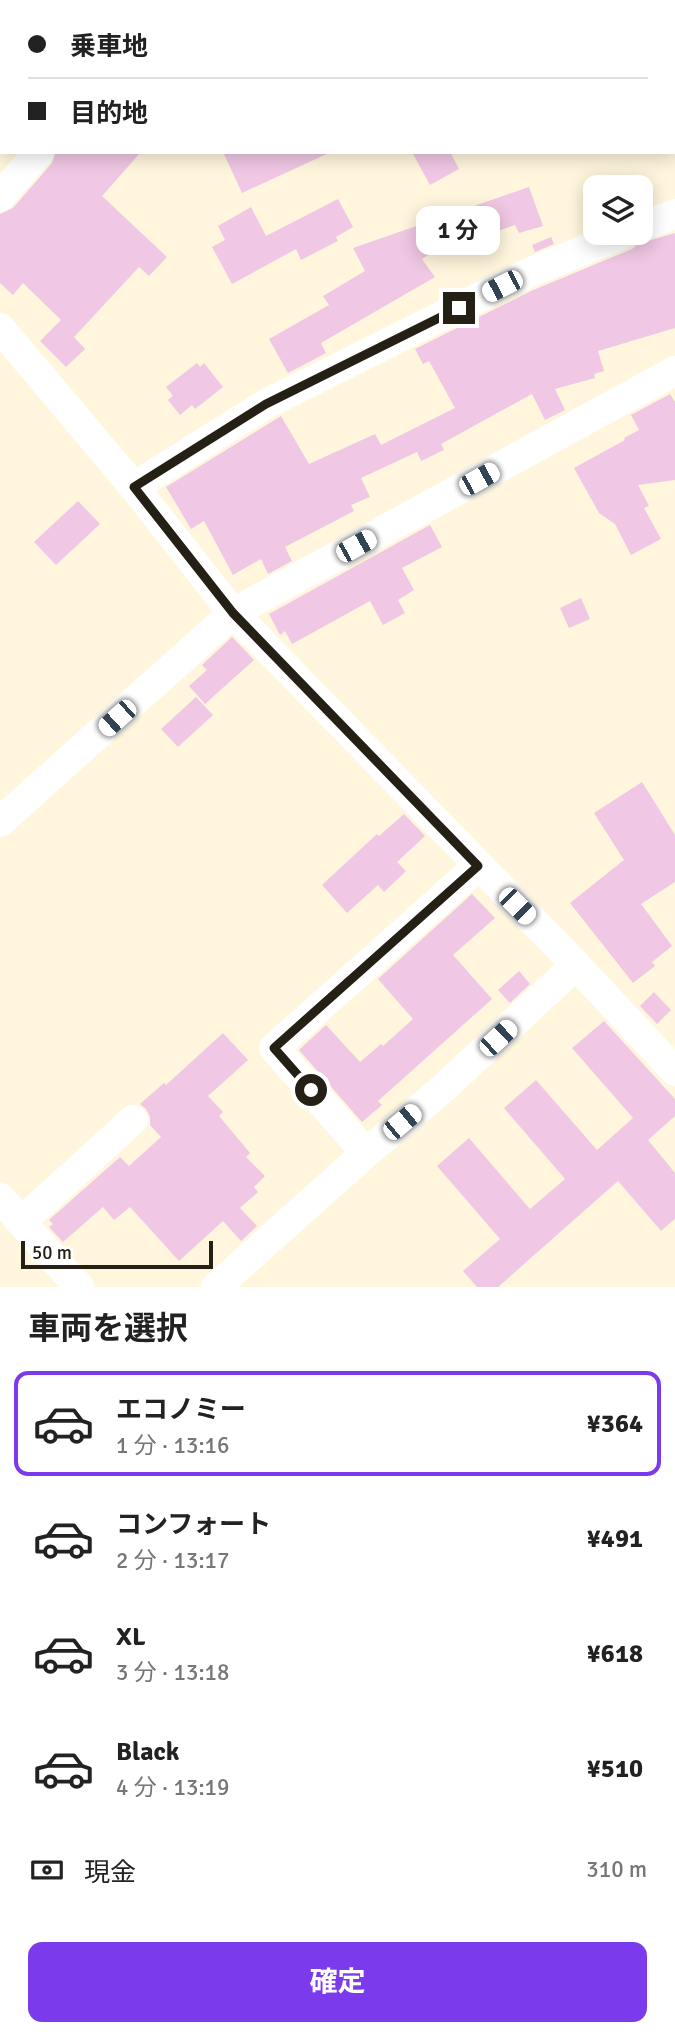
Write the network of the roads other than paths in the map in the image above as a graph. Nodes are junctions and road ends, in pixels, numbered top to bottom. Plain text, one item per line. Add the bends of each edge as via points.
1 (37, 154) edge
2 (0, 197) edge
3 (675, 214) edge
4 (653, 222) edge
5 (596, 245) edge
6 (0, 328) edge
7 (675, 371) edge
8 (134, 487) junction
9 (233, 613) junction
10 (0, 822) edge
11 (478, 866) junction
12 (576, 965) junction
13 (675, 1071) edge
14 (133, 1120) dead end
15 (366, 1153) junction
16 (0, 1198) edge
17 (21, 1222) junction
18 (79, 1287) edge
19 (216, 1287) edge

1 - 2 street
3 - 4 street
5 - 8 street via 524,275 266,404
6 - 8 street
7 - 9 street
8 - 9 street
9 - 10 street
9 - 11 street
11 - 12 street
11 - 15 street via 274,1048
12 - 13 street
12 - 15 street
14 - 17 street
15 - 19 street
16 - 17 street
17 - 18 street

